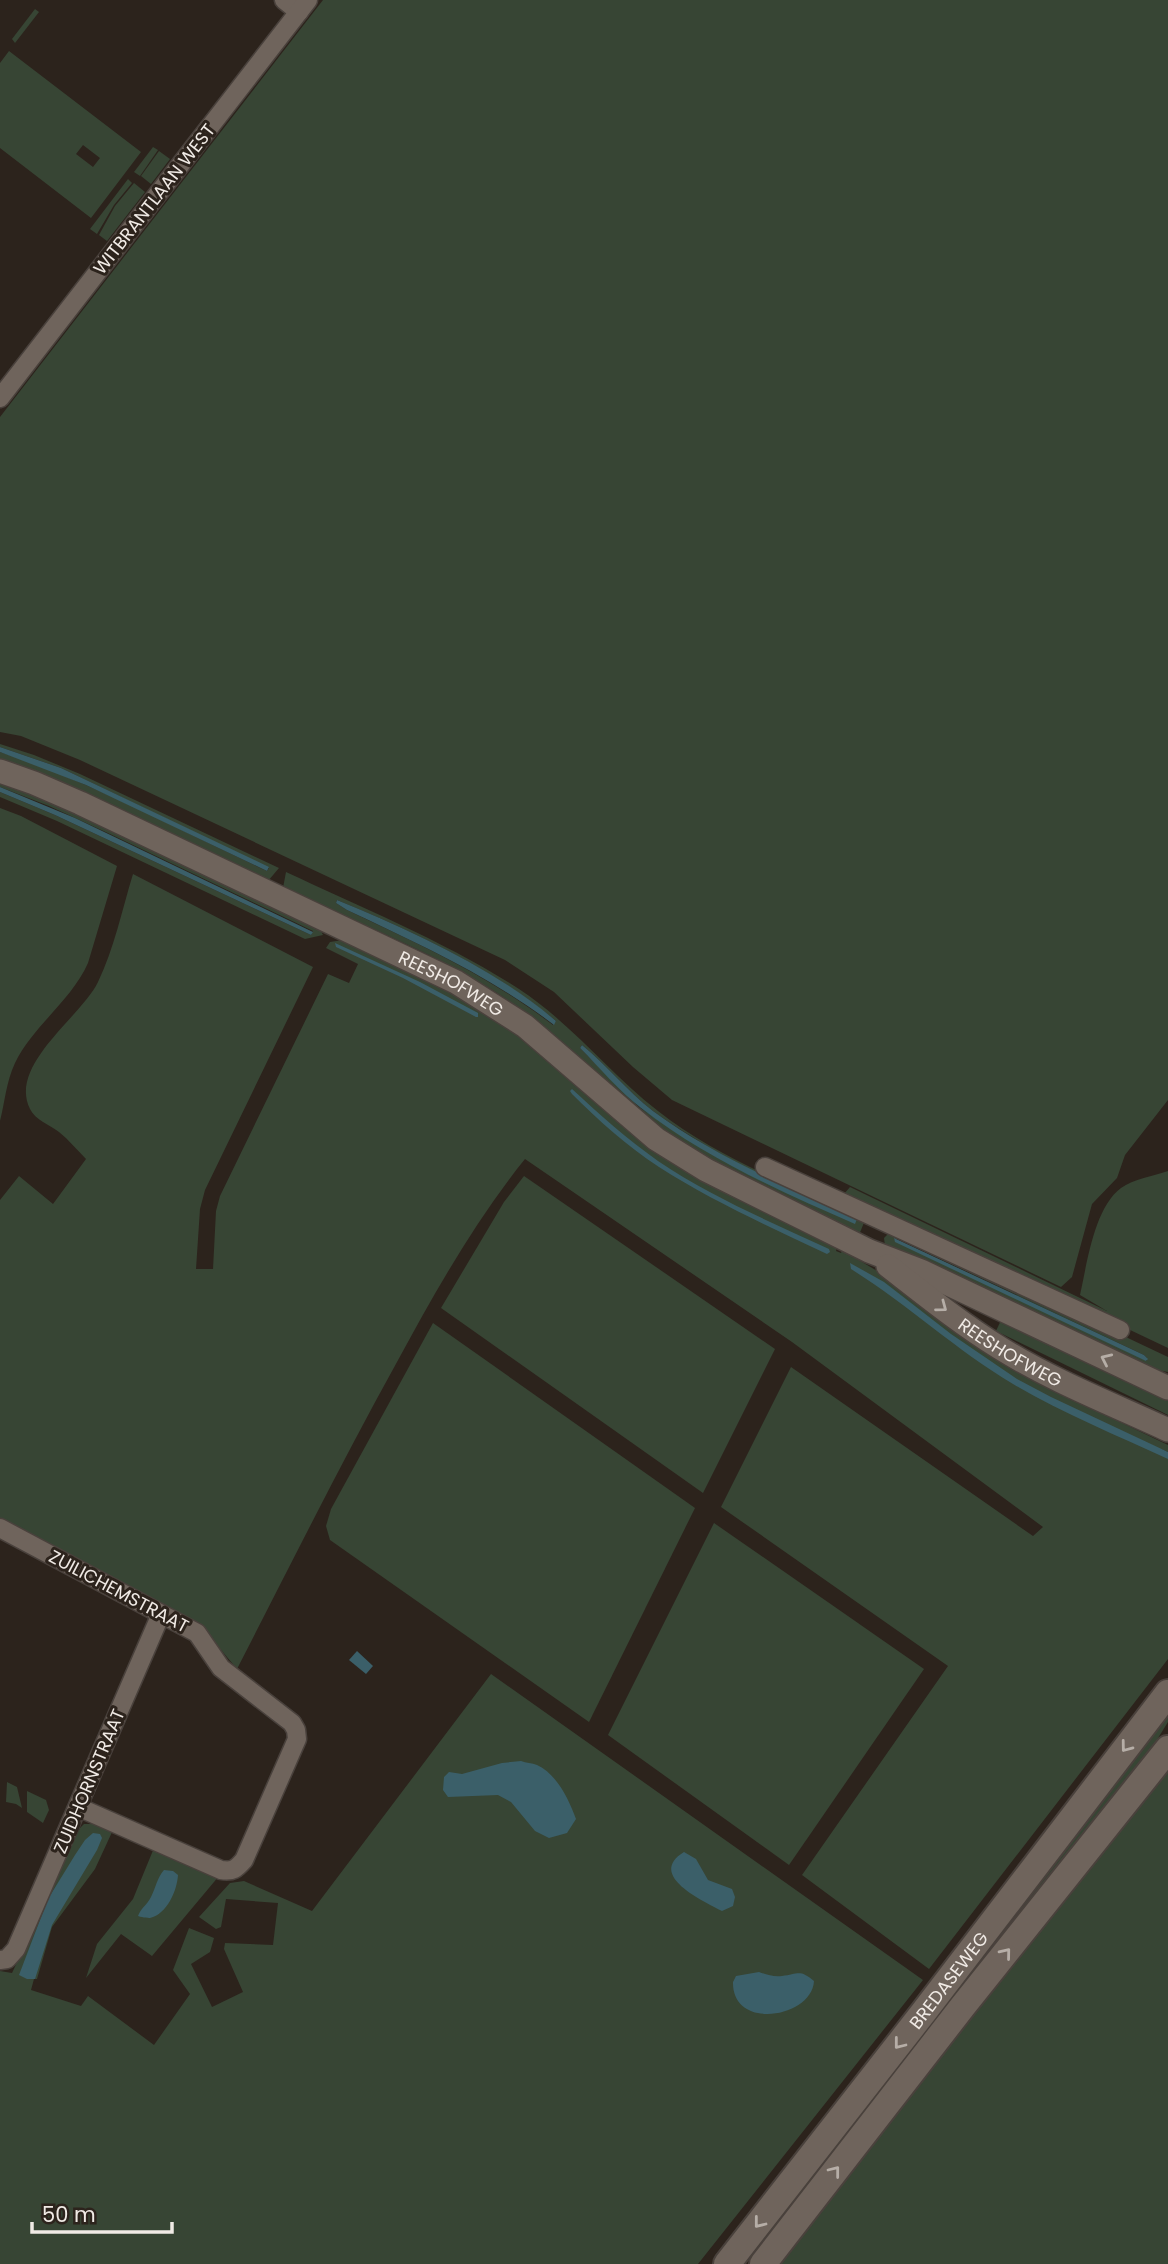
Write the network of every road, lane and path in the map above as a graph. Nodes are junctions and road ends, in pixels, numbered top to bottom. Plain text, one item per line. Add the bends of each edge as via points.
1 (284, 0) edge
2 (304, 6) edge
3 (1, 395) edge
4 (0, 771) edge
5 (765, 1167) dead end
6 (883, 1222) junction
7 (869, 1251) junction
8 (1120, 1329) dead end
9 (1168, 1388) edge
10 (1168, 1430) edge
11 (0, 1528) edge
12 (161, 1614) junction
13 (1168, 1693) edge
14 (1168, 1749) edge
15 (78, 1807) junction
16 (0, 1960) edge
17 (943, 1987) junction
18 (963, 2006) junction
19 (727, 2264) edge
20 (763, 2264) edge

1 - 2 street
2 - 3 street, WITBRANTLAAN WEST
4 - 7 street, REESHOFWEG via 80,803 456,982 525,1026 656,1139 706,1170
5 - 6 street
6 - 7 street
6 - 8 street
9 -> 7 street, REESHOFWEG
7 -> 10 street, REESHOFWEG via 999,1348
11 - 12 street, ZUILICHEMSTRAAT
12 - 15 street, ZUIDHORNSTRAAT
12 - 15 street, ZUILICHEMSTRAAT via 197,1633 221,1668 292,1723 297,1739 244,1860 235,1870 220,1870
13 -> 17 main road, BREDASEWEG
18 -> 14 main road, BREDASEWEG
15 - 16 street, ZUIDHORNSTRAAT via 16,1949
17 - 18 main road via 963,1985
17 -> 19 main road, BREDASEWEG
20 -> 18 main road, BREDASEWEG

